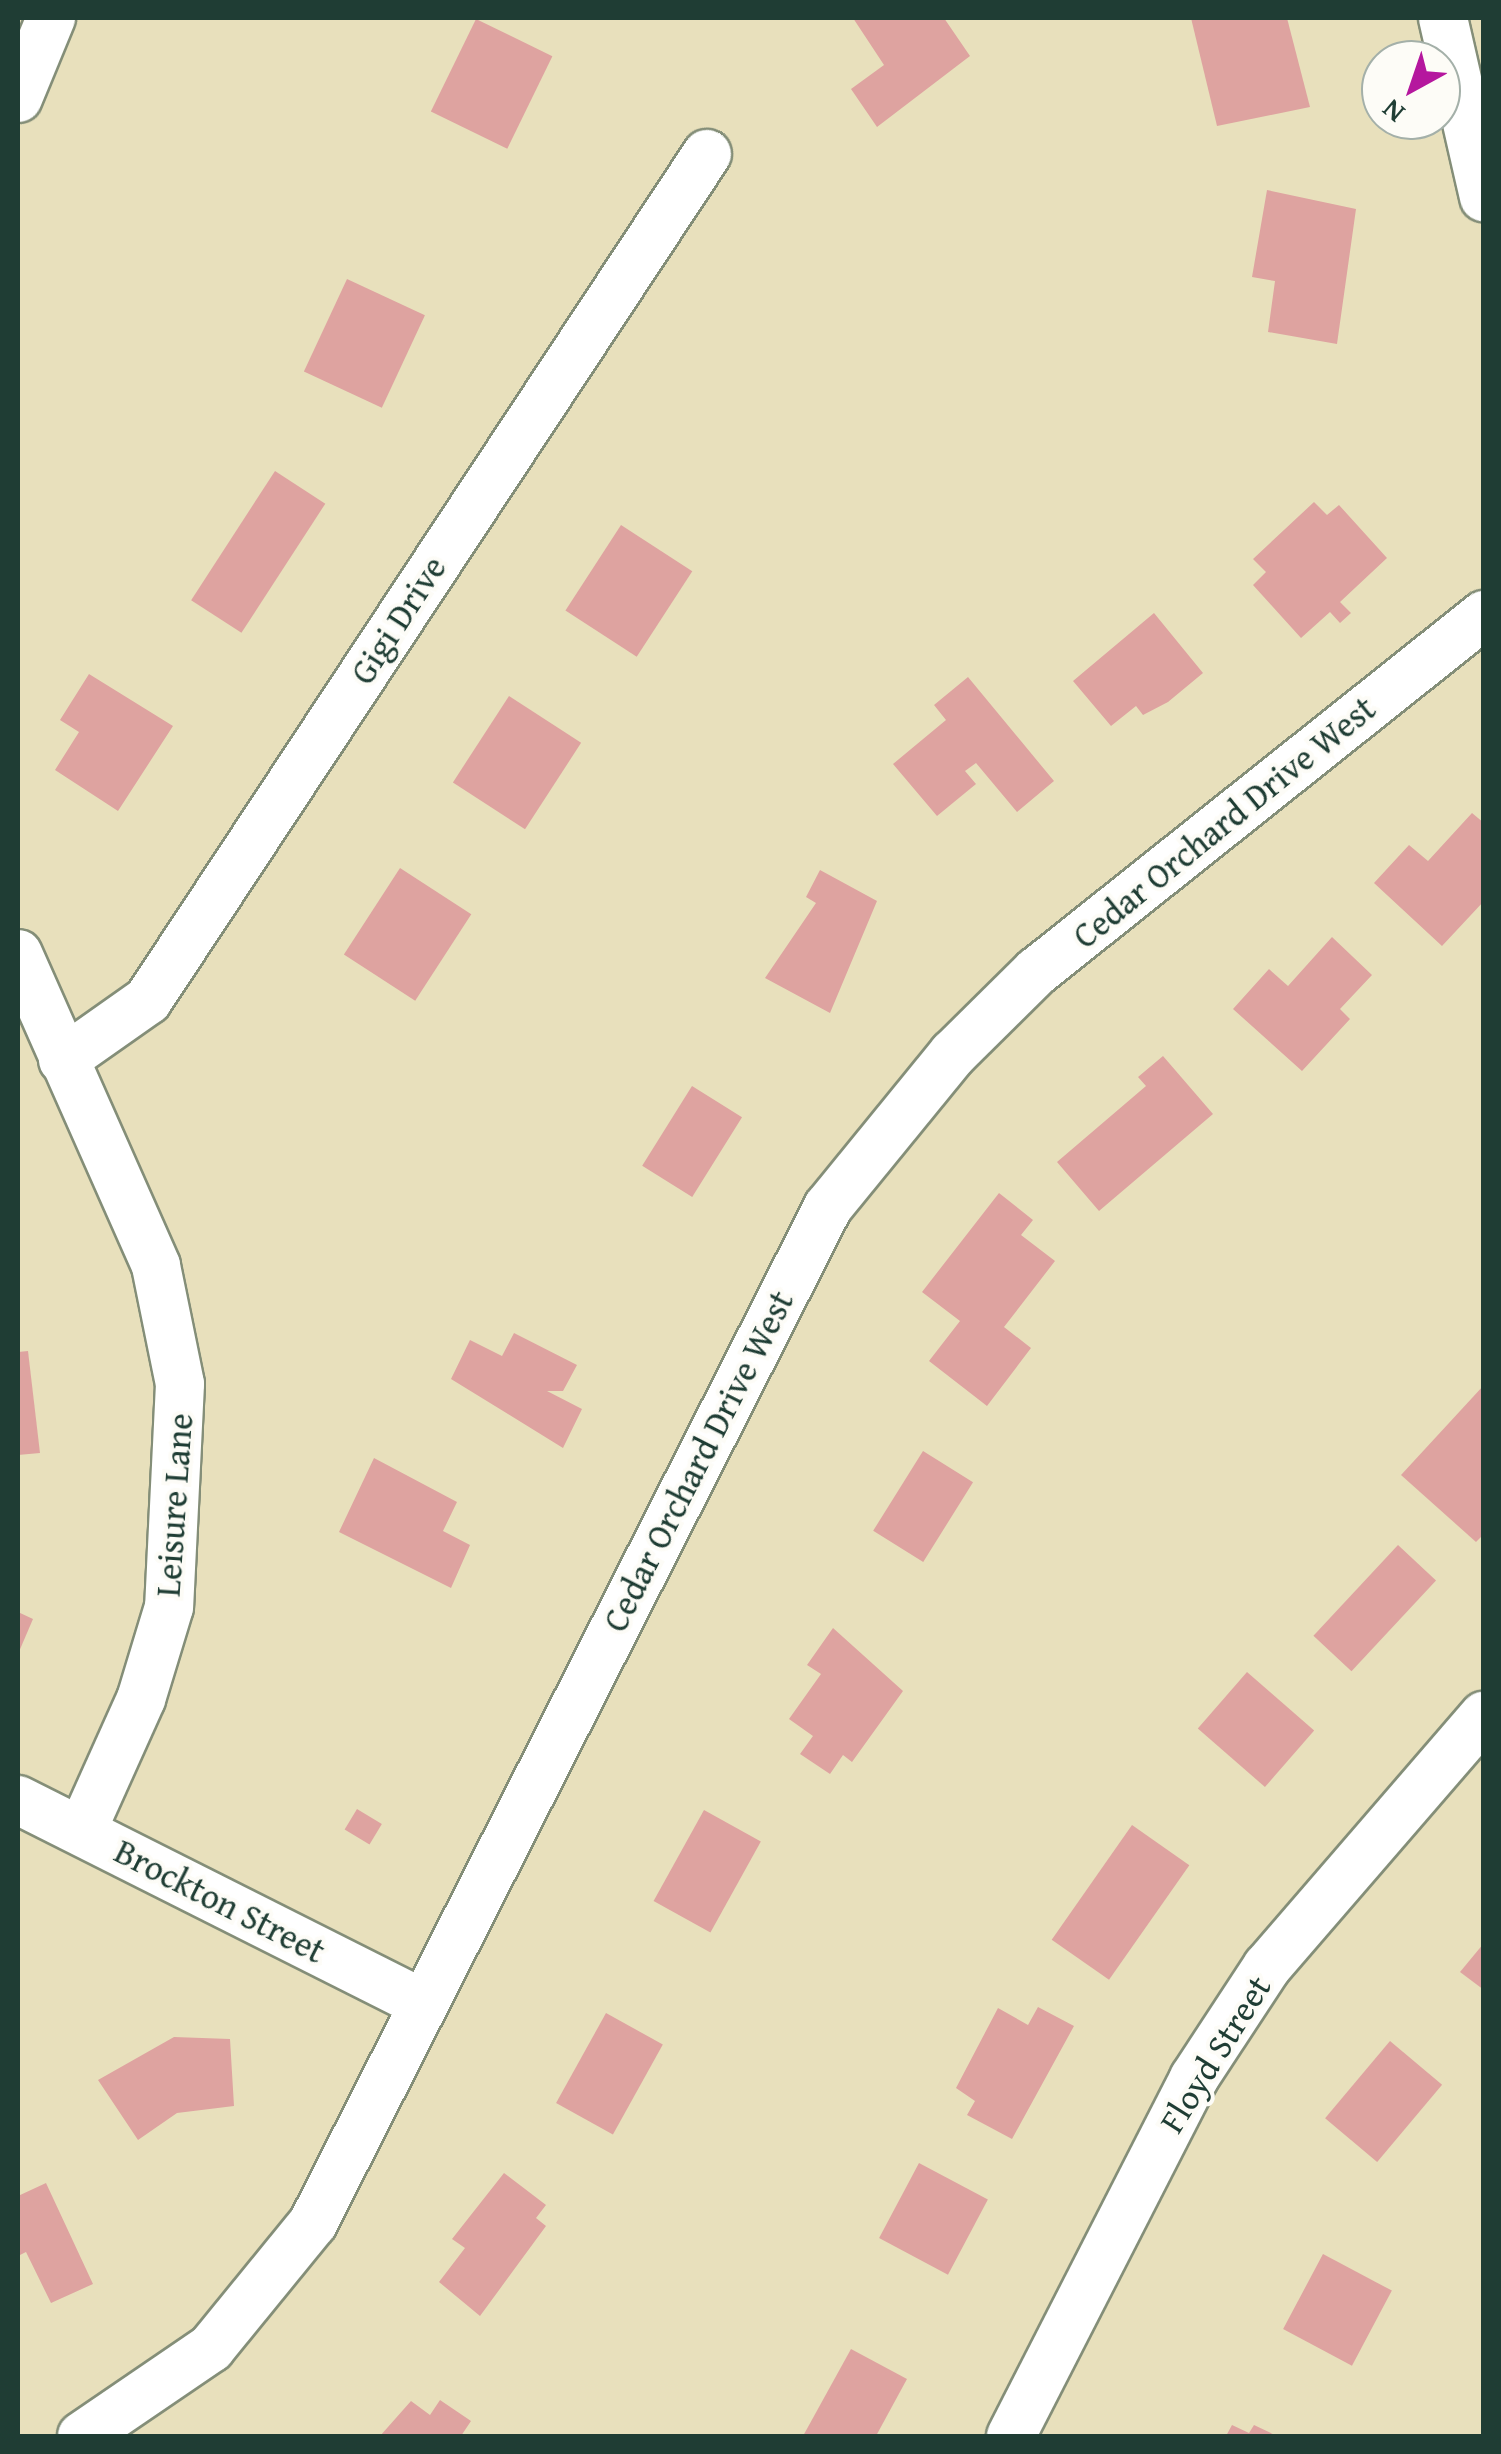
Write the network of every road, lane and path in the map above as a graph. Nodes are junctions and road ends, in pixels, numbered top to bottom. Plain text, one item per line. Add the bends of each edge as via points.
1 (51, 18) edge
2 (1443, 18) edge
3 (18, 98) edge
4 (706, 154) dead end
5 (1484, 197) edge
6 (1484, 615) edge
7 (18, 954) edge
8 (64, 1060) junction
9 (1484, 1716) edge
10 (18, 1800) edge
11 (82, 1830) junction
12 (421, 2003) junction
13 (82, 2436) edge
14 (1011, 2436) edge

1 - 3 street
2 - 5 street
4 - 8 street, Gigi Drive via 148,1000
6 - 12 street, Cedar Orchard Drive West via 1036,972 952,1054 828,1208
7 - 8 street, Leisure Lane
8 - 11 street, Leisure Lane via 156,1266 181,1403 169,1607 140,1700
9 - 14 street, Floyd Street via 1267,1967 1194,2078
10 - 11 street, Brockton Street
11 - 12 street, Brockton Street
12 - 13 street, Cedar Orchard Drive West via 313,2223 268,2286 210,2348

